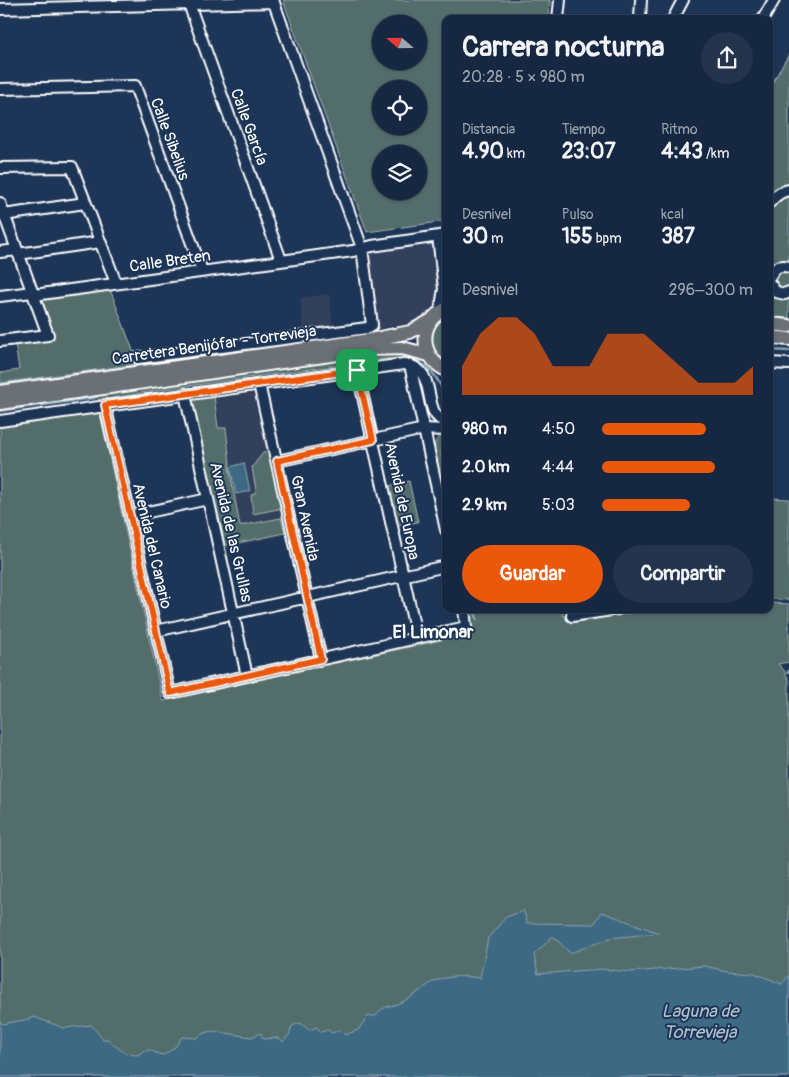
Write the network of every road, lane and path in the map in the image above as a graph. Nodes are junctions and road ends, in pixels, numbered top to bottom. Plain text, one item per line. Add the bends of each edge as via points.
1 (560, 0) edge
2 (642, 0) edge
3 (683, 0) edge
4 (774, 0) edge
5 (274, 1) edge
6 (130, 3) edge
7 (39, 4) edge
8 (189, 4) junction
9 (0, 10) edge
10 (558, 15) edge
11 (640, 15) edge
12 (675, 15) edge
13 (765, 15) edge
14 (0, 89) edge
15 (0, 168) edge
16 (789, 190) edge
17 (773, 199) edge
18 (86, 203) junction
19 (2, 209) edge
20 (442, 236) edge
21 (100, 242) junction
22 (362, 248) junction
23 (0, 252) edge
24 (18, 252) junction
25 (281, 260) junction
26 (789, 267) edge
27 (773, 268) edge
28 (202, 271) junction
29 (116, 283) junction
30 (773, 288) edge
31 (789, 292) edge
32 (33, 293) junction
33 (0, 296) edge
34 (442, 312) edge
35 (430, 322) junction
36 (773, 324) edge
37 (789, 326) edge
38 (773, 337) edge
39 (789, 339) edge
40 (0, 341) edge
41 (429, 355) junction
42 (138, 358) dead end
43 (773, 363) edge
44 (789, 364) edge
45 (410, 366) junction
46 (442, 368) edge
47 (357, 370) junction
48 (259, 384) junction
49 (0, 392) edge
50 (185, 394) junction
51 (0, 403) edge
52 (105, 405) junction
53 (0, 421) edge
54 (442, 422) edge
55 (442, 428) edge
56 (424, 429) junction
57 (442, 431) edge
58 (373, 440) junction
59 (428, 447) junction
60 (277, 461) junction
61 (208, 499) junction
62 (442, 512) edge
63 (130, 516) junction
64 (442, 567) edge
65 (403, 576) junction
66 (307, 597) junction
67 (464, 613) edge
68 (234, 614) junction
69 (156, 631) junction
70 (416, 638) junction
71 (321, 659) junction
72 (247, 676) junction

1 - 10 street
2 - 11 street
3 - 12 street
4 - 13 street
5 - 8 street
5 - 22 street
6 - 7 street
6 - 8 street
7 - 9 street
8 - 25 street, Calle García
14 - 28 street, Calle Sibelius via 135,86
15 - 18 street, Calle Breten via 72,167
16 - 17 street
18 - 19 street
18 - 21 street, Calle Breten
19 - 24 street
20 - 22 street, Calle Breten
21 - 24 street
21 - 29 street, Calle Breten
22 - 25 street, Calle Breten
22 - 42 street via 372,325 367,328
23 - 24 street
24 - 32 street
25 - 28 street, Calle Breten
26 - 27 street
28 - 29 street, Calle Breten
29 - 32 street
30 - 31 street via 776,292
32 - 33 street
32 - 40 street via 48,335
34 - 35 main road
35 - 41 main road via 425,340
35 - 49 main road, Carretera Benijófar - Torrevieja via 410,332 370,340
36 - 37 main road
38 - 39 main road
41 - 46 main road
41 - 51 main road, Carretera Benijófar - Torrevieja via 402,348 372,349
43 - 44 street
45 - 47 street
45 - 54 street via 424,376 435,415
45 - 56 street
47 - 48 street
47 - 58 street, Avenida de Europa
48 - 50 street
48 - 60 street, Gran Avenida
50 - 52 street
50 - 61 street, Avenida de las Grullas
52 - 53 street
52 - 63 street, Avenida del Canario
55 - 56 street
56 - 58 street
56 - 59 street
57 - 59 street
58 - 60 street
58 - 65 street, Avenida de Europa
59 - 62 street
60 - 66 street, Gran Avenida
61 - 63 street
61 - 68 street, Avenida de las Grullas
63 - 69 street, Avenida del Canario
64 - 65 street
65 - 66 street
65 - 70 street, Avenida de Europa
66 - 68 street
66 - 71 street, Gran Avenida
67 - 70 street via 466,627
68 - 69 street
68 - 72 street, Avenida de las Grullas
69 - 72 street, Avenida del Canario via 169,693
70 - 71 street
71 - 72 street

